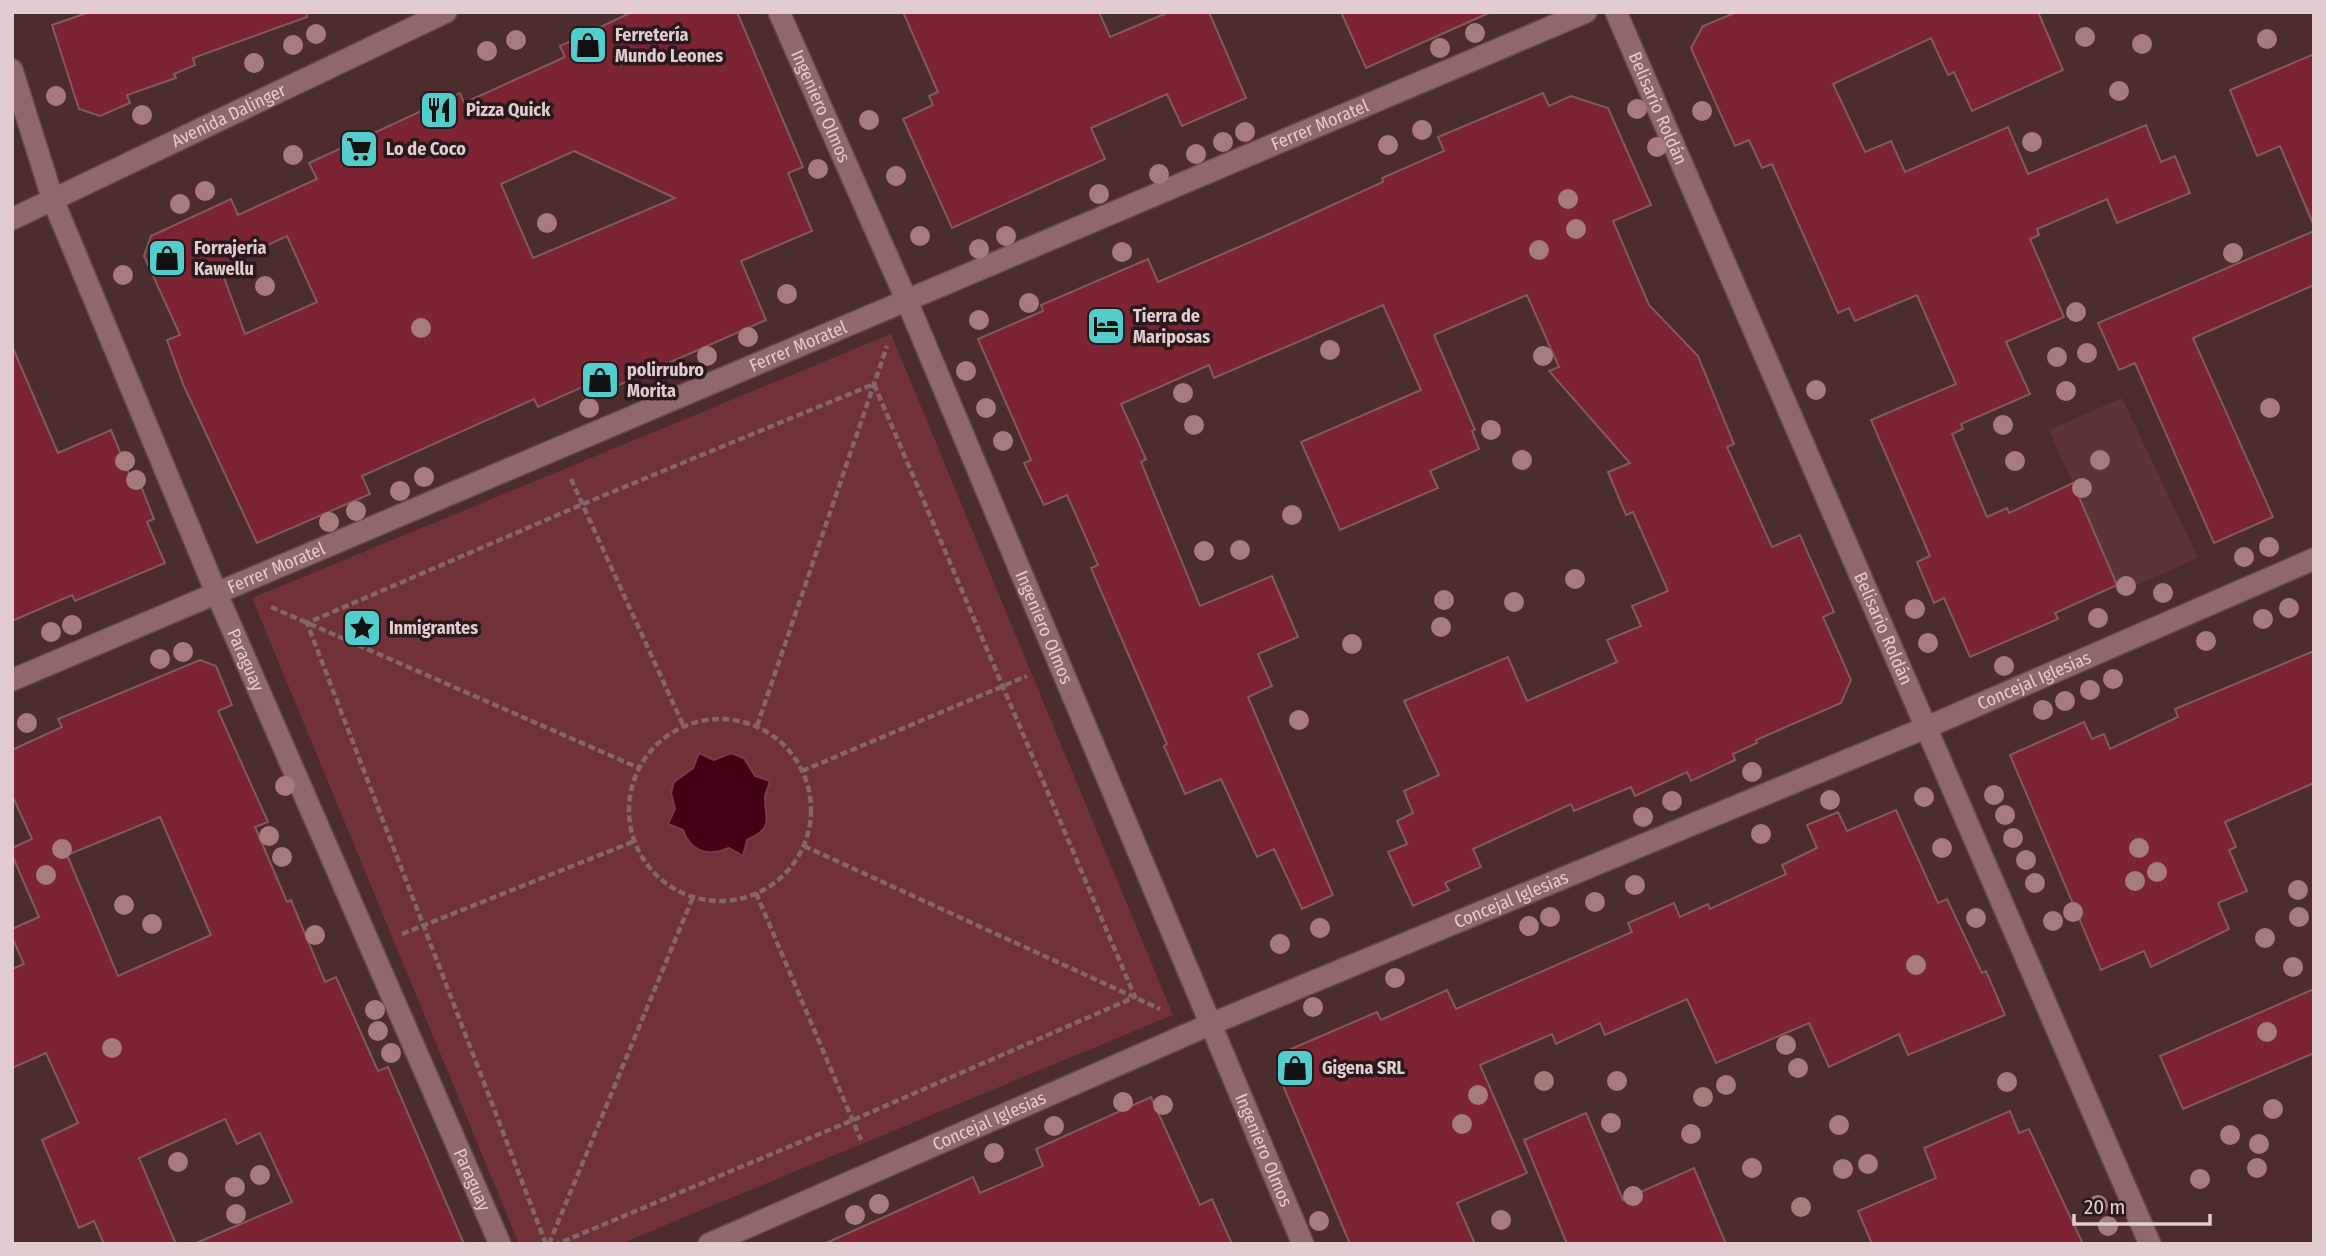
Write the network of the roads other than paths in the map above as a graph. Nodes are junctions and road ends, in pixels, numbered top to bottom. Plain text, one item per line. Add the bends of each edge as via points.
1 (446, 12) edge
2 (779, 12) edge
3 (1586, 12) edge
4 (1616, 12) edge
5 (12, 70) edge
6 (53, 200) junction
7 (12, 219) edge
8 (906, 301) junction
9 (2314, 559) edge
10 (220, 601) junction
11 (12, 680) edge
12 (1925, 728) junction
13 (1212, 1024) junction
14 (500, 1244) edge
15 (709, 1244) edge
16 (1303, 1244) edge
17 (2150, 1244) edge

1 - 6 street, Avenida Dalinger
2 - 8 street, Ingeniero Olmos
3 - 8 street, Ferrer Moratel
4 - 12 street, Belisario Roldán
5 - 6 street, Paraguay
6 - 7 street, Avenida Dalinger
6 - 10 street, Paraguay
8 - 10 street, Ferrer Moratel
8 - 13 street, Ingeniero Olmos
9 - 12 street, Concejal Iglesias
10 - 11 street, Ferrer Moratel
10 - 14 street, Paraguay
12 - 13 street, Concejal Iglesias
12 - 17 street, Belisario Roldán
13 - 15 street, Concejal Iglesias
13 - 16 street, Ingeniero Olmos

